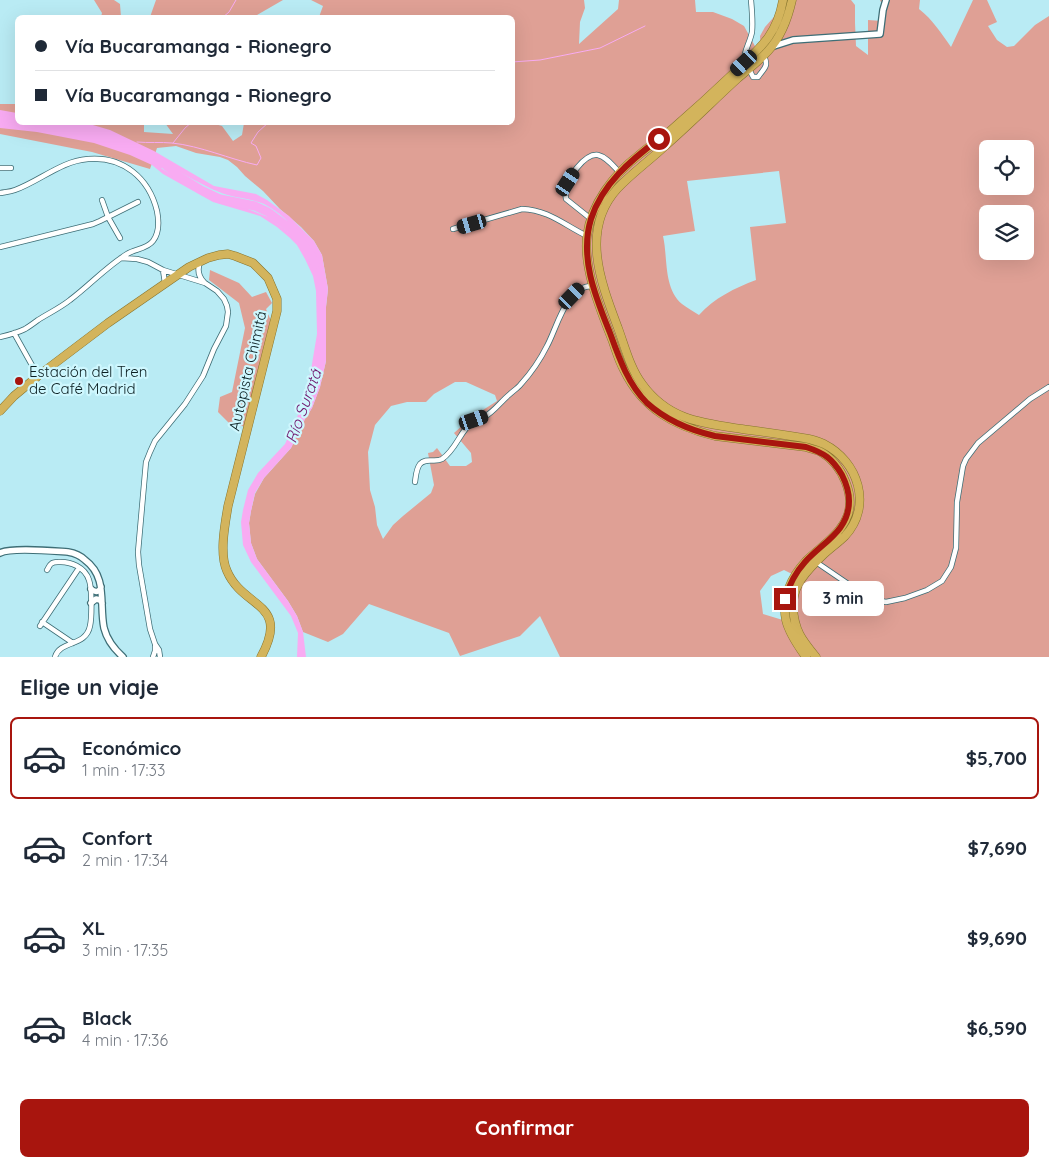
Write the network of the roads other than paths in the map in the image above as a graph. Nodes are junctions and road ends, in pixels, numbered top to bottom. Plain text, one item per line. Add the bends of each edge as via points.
1 (751, 0) edge
2 (783, 0) edge
3 (792, 0) edge
4 (886, 0) edge
5 (781, 32) junction
6 (793, 40) junction
7 (771, 48) junction
8 (764, 56) junction
9 (746, 66) junction
10 (0, 168) edge
11 (12, 168) dead end
12 (620, 173) junction
13 (0, 193) edge
14 (102, 200) dead end
15 (138, 202) dead end
16 (108, 217) junction
17 (591, 219) junction
18 (453, 229) dead end
19 (587, 236) junction
20 (120, 238) dead end
21 (0, 248) edge
22 (121, 258) junction
23 (201, 260) junction
24 (163, 270) junction
25 (180, 274) junction
26 (204, 283) junction
27 (165, 284) junction
28 (592, 286) junction
29 (14, 333) junction
30 (0, 337) edge
31 (38, 376) junction
32 (1049, 388) edge
33 (0, 411) edge
34 (416, 482) dead end
35 (0, 553) edge
36 (816, 562) junction
37 (79, 568) junction
38 (47, 570) dead end
39 (101, 587) junction
40 (91, 589) junction
41 (91, 603) junction
42 (102, 603) junction
43 (73, 643) junction
44 (155, 644) junction
45 (55, 657) edge
46 (123, 657) edge
47 (153, 657) edge
48 (160, 657) edge
49 (261, 657) edge
50 (806, 657) edge
51 (816, 657) edge

1 - 9 street via 752,31 744,56
2 - 9 highway via 769,36
3 - 5 highway
4 - 6 street via 880,34
5 - 6 street
5 - 7 highway
6 - 7 street
7 - 8 highway
8 - 9 highway
8 - 9 street via 766,66 758,77 753,77
9 - 12 highway
9 - 36 highway via 708,106 616,190 606,205 597,230 597,258 611,311 634,369 653,397 669,410 703,423 824,444 836,452 854,473 860,498 855,522 846,536
10 - 11 street
12 - 17 highway via 602,195
12 - 17 street via 603,157 591,156 579,165 568,182 566,199
13 - 22 street via 28,185 74,161 94,159 121,164 144,183 155,203 158,222 153,242
14 - 16 street
15 - 16 street
16 - 20 street
16 - 21 street via 93,224
17 - 19 highway
18 - 19 street via 531,209 560,220
19 - 28 highway
22 - 24 street via 148,262
22 - 29 street via 71,300
23 - 25 highway, Autopista Chimitá
23 - 26 street via 198,272
23 - 49 highway, Autopista Chimitá via 228,254 253,263 268,278 277,299 277,311 224,528 228,574 238,588 264,610 271,624 271,634
24 - 25 street
24 - 27 street
25 - 26 street
25 - 27 highway, Autopista Chimitá
26 - 44 street via 224,299 228,312 226,326 196,387 155,441 146,462 138,552 147,615
27 - 31 highway, Autopista Chimitá
28 - 34 street via 580,289 568,302 539,361 520,385 484,417 474,420 442,459 422,462
28 - 50 highway via 624,370 634,388 664,417 715,436 794,445 821,452 844,478 849,498 846,519 803,565 785,599 786,621
29 - 30 street
29 - 31 street
31 - 33 highway, Autopista Chimitá
32 - 36 street via 1030,399 978,444 966,459 957,502 956,548 951,567 942,581 927,590 886,602 871,599
35 - 39 street via 14,550 72,552 91,565
36 - 51 highway via 798,585 793,600 794,621 800,636
37 - 38 street via 69,562 54,562
37 - 40 street via 87,575
37 - 43 street via 41,624
39 - 40 street via 96,592
39 - 42 street
40 - 41 street
41 - 42 street via 96,599
41 - 43 street via 89,630 84,638
42 - 46 street via 106,633
43 - 45 street via 60,648
44 - 47 street
44 - 48 street

